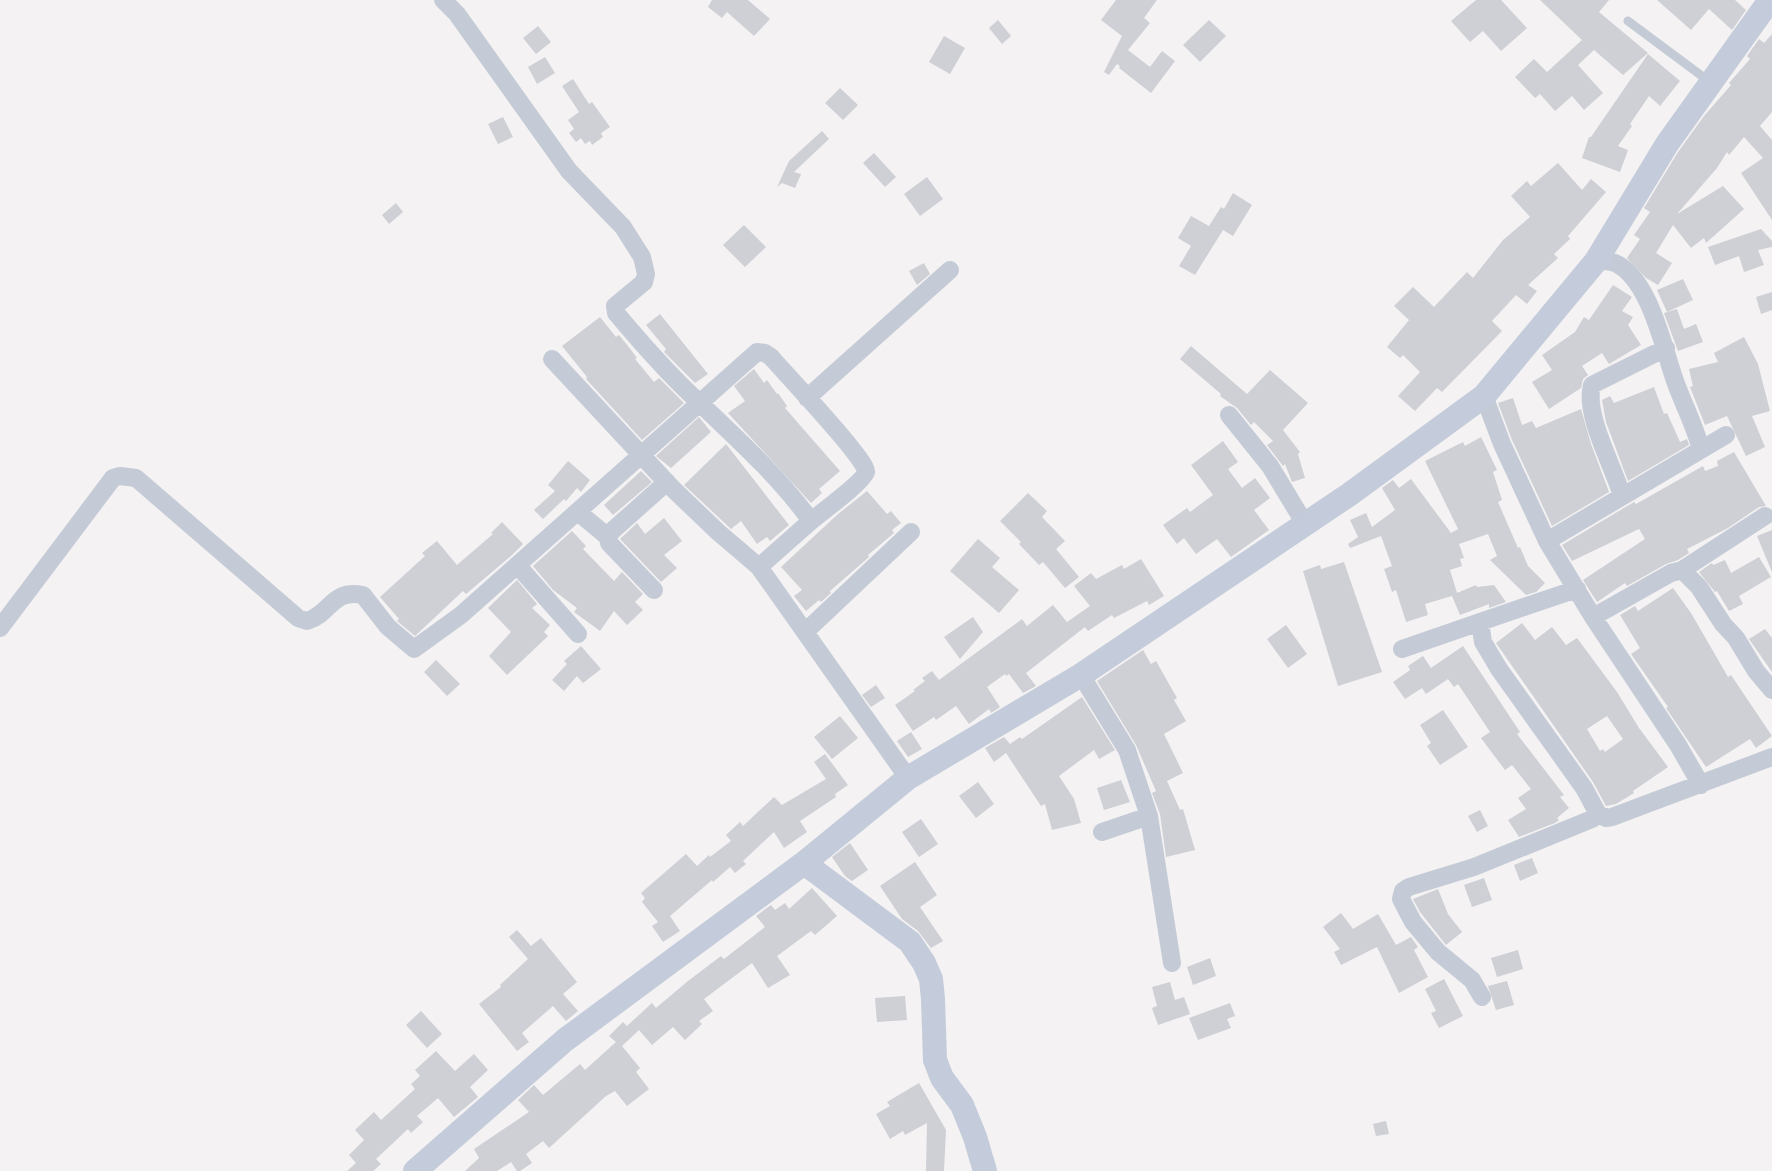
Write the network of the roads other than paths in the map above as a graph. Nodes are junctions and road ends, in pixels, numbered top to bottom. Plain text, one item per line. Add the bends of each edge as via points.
1 (443, 0) edge
2 (1770, 0) edge
3 (1628, 21) dead end
4 (1711, 82) junction
5 (1596, 261) junction
6 (950, 270) dead end
7 (1666, 348) junction
8 (552, 359) dead end
9 (1484, 396) junction
10 (807, 398) junction
11 (700, 402) junction
12 (1229, 415) dead end
13 (1726, 435) dead end
14 (1701, 450) junction
15 (641, 454) junction
16 (667, 482) junction
17 (1622, 496) junction
18 (578, 512) junction
19 (1765, 516) dead end
20 (812, 521) junction
21 (1305, 524) junction
22 (911, 532) dead end
23 (608, 537) junction
24 (1546, 541) junction
25 (518, 566) junction
26 (759, 566) junction
27 (1682, 570) junction
28 (1577, 589) junction
29 (654, 590) dead end
30 (1593, 617) junction
31 (1480, 622) junction
32 (0, 628) edge
33 (805, 632) junction
34 (578, 634) dead end
35 (1402, 649) dead end
36 (1081, 675) junction
37 (1772, 690) edge
38 (1772, 757) edge
39 (908, 778) junction
40 (1700, 785) junction
41 (1598, 814) junction
42 (1148, 816) junction
43 (1102, 832) dead end
44 (804, 862) junction
45 (1172, 963) dead end
46 (1482, 997) dead end
47 (415, 1171) edge
48 (985, 1171) edge

1 - 11 street via 457,14 569,171 623,227 642,257 646,274 644,282 614,310 672,376
2 - 4 street
3 - 4 lane
4 - 5 street via 1666,144
5 - 7 street via 1615,263 1631,276 1662,332
5 - 9 street
6 - 10 street
7 - 14 street
7 - 17 street via 1592,385 1589,398 1595,424
8 - 15 street
9 - 21 street
9 - 24 street
10 - 11 street via 771,357 757,352
10 - 20 street via 866,467 866,473 857,483
11 - 15 street
11 - 20 street
12 - 21 street via 1270,466
13 - 14 street
14 - 17 street
15 - 16 street
15 - 18 street
16 - 23 street
16 - 26 street via 718,532
17 - 24 street
18 - 23 street
18 - 25 street
19 - 27 street
20 - 26 street
21 - 36 street
22 - 33 street
23 - 29 street via 609,543
24 - 28 street
25 - 32 street via 461,616 414,649 388,627 363,595 350,592 338,597 316,618 307,622 298,618 136,478 120,476 113,478
25 - 34 street
26 - 33 street
27 - 30 street
27 - 37 street via 1699,587
28 - 30 street
28 - 31 street
30 - 40 street
31 - 35 street
31 - 41 street via 1483,642 1499,669 1584,788
33 - 39 street
36 - 39 street
36 - 42 street via 1126,750
38 - 40 street
39 - 44 street
40 - 41 street via 1612,817
41 - 46 street via 1474,867 1409,886 1402,891 1401,899 1413,922 1438,952 1472,980
42 - 43 street
42 - 45 street
44 - 47 street via 565,1040
44 - 48 street via 910,942 924,963 931,979 935,1060 942,1078 962,1105

